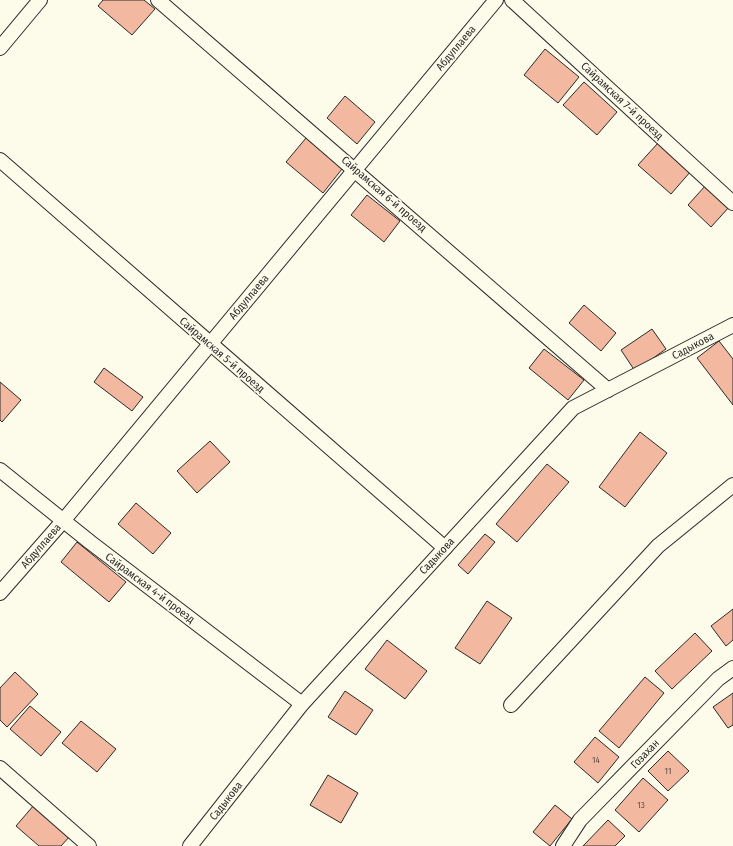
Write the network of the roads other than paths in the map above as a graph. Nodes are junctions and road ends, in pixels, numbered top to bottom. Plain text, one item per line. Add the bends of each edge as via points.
1 (40, 0) edge
2 (158, 0) edge
3 (496, 0) edge
4 (512, 0) edge
5 (0, 48) edge
6 (0, 160) edge
7 (355, 170) junction
8 (733, 203) edge
9 (733, 325) edge
10 (210, 344) junction
11 (608, 390) junction
12 (0, 470) edge
13 (733, 486) edge
14 (63, 521) junction
15 (445, 548) junction
16 (0, 593) edge
17 (733, 668) edge
18 (302, 704) junction
19 (511, 705) dead end
20 (0, 768) edge
21 (89, 846) edge
22 (190, 846) edge
23 (563, 846) edge

1 - 5 street
2 - 7 street, Сайрамская 6-й проезд
3 - 7 street, Абдуллаева
4 - 8 street, Сайрамская 7-й проезд
6 - 10 street, Сайрамская 5-й проезд
7 - 10 street, Абдуллаева
7 - 11 street, Сайрамская 6-й проезд
9 - 11 street, Садыкова
10 - 14 street, Абдуллаева
10 - 15 street, Сайрамская 5-й проезд
11 - 15 street, Садыкова via 573,408
12 - 14 street, Сайрамская 4-й проезд
13 - 19 street via 658,546
14 - 16 street, Абдуллаева
14 - 18 street, Сайрамская 4-й проезд
15 - 18 street, Садыкова
17 - 23 street, Гозахан via 718,679 580,820
18 - 22 street, Садыкова
20 - 21 street

